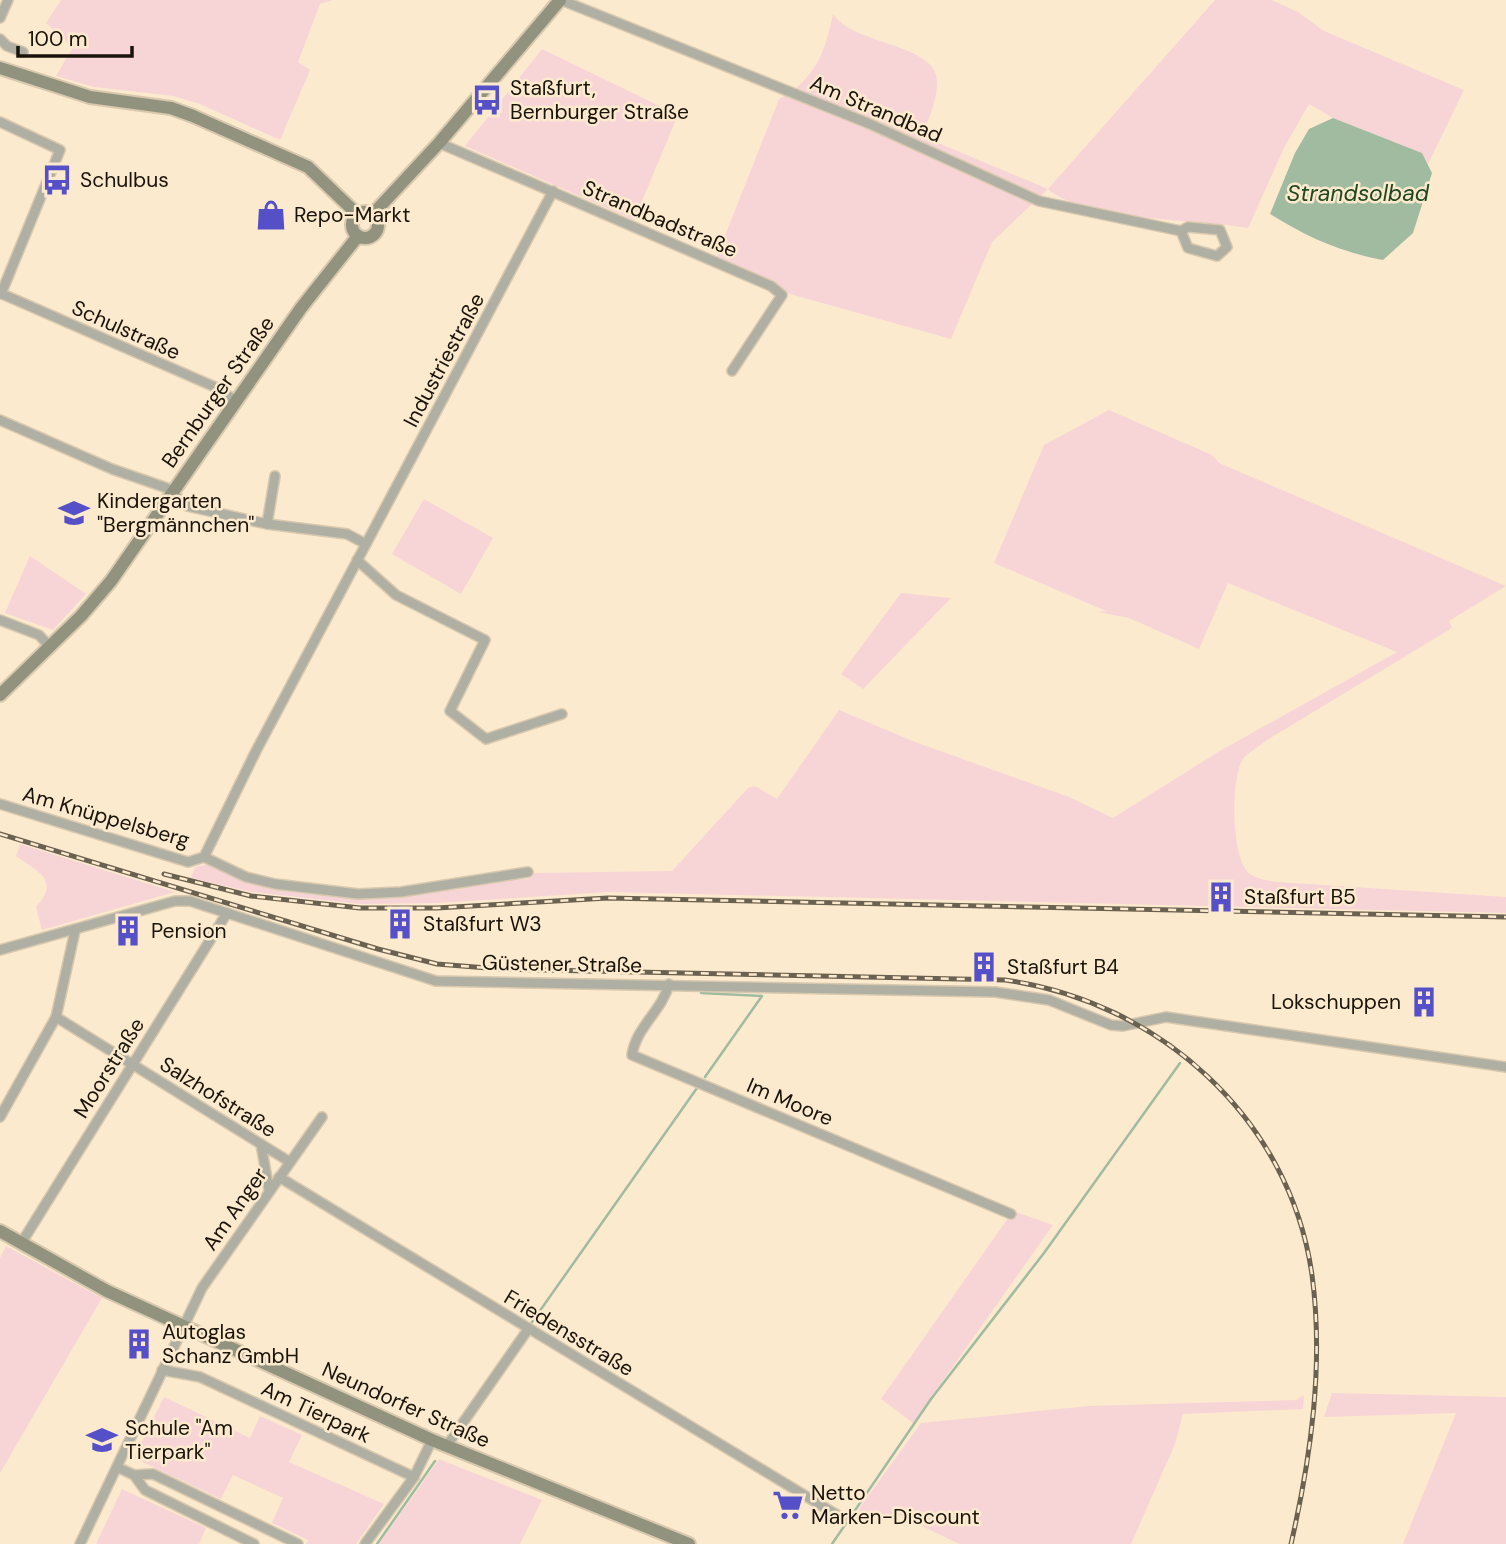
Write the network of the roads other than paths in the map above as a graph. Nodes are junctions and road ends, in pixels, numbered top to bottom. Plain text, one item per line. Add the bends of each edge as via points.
1 (8, 0) edge
2 (560, 0) edge
3 (0, 18) edge
4 (0, 39) edge
5 (23, 52) dead end
6 (0, 68) edge
7 (0, 122) edge
8 (439, 143) junction
9 (553, 191) junction
10 (357, 214) junction
11 (373, 214) junction
12 (1181, 231) junction
13 (358, 236) junction
14 (1, 293) edge
15 (732, 371) dead end
16 (236, 401) junction
17 (0, 420) edge
18 (275, 476) dead end
19 (171, 491) junction
20 (267, 524) junction
21 (366, 544) junction
22 (358, 560) junction
23 (0, 620) edge
24 (50, 647) junction
25 (0, 695) edge
26 (562, 714) dead end
27 (0, 804) edge
28 (204, 857) junction
29 (528, 872) dead end
30 (227, 913) junction
31 (75, 931) junction
32 (0, 950) edge
33 (669, 984) junction
34 (56, 1017) junction
35 (133, 1064) junction
36 (1506, 1068) edge
37 (0, 1117) edge
38 (322, 1117) dead end
39 (261, 1144) junction
40 (290, 1162) junction
41 (279, 1177) junction
42 (270, 1190) junction
43 (1011, 1214) dead end
44 (0, 1231) edge
45 (22, 1242) junction
46 (182, 1326) junction
47 (529, 1328) junction
48 (162, 1370) junction
49 (432, 1440) junction
50 (446, 1447) junction
51 (117, 1467) junction
52 (134, 1475) junction
53 (414, 1476) junction
54 (842, 1518) dead end
55 (80, 1544) edge
56 (254, 1544) edge
57 (298, 1544) edge
58 (365, 1544) edge
59 (689, 1544) edge

1 - 3 street
2 - 8 main road
2 - 12 street, Am Strandbad via 870,124 1039,201
4 - 5 street
6 - 10 main road via 90,97 171,108 193,116 308,167
7 - 14 street via 60,150
8 - 9 street, Strandbadstraße
8 - 11 main road
9 - 15 street, Strandbadstraße via 749,276 782,295
9 - 21 street, Industriestraße
10 - 11 main road
10 - 13 main road via 352,225
11 - 13 main road via 378,226 375,234
12 - 12 street, Am Strandbad via 1188,227 1220,230 1227,247 1217,256 1188,248
13 - 16 main road, Bernburger Straße
14 - 16 street, Schulstraße via 215,387
16 - 19 main road, Bernburger Straße
17 - 19 street
18 - 20 street
19 - 20 street via 187,506
19 - 24 main road, Bernburger Straße via 111,581
20 - 21 street via 347,534
21 - 22 street, Industriestraße
22 - 26 street via 396,595 485,640 450,711 486,739
22 - 28 street, Industriestraße
23 - 24 street via 39,635
24 - 25 main road, Bernburger Straße
27 - 28 street, Am Knüppelsberg via 188,862
28 - 29 street, Am Knüppelsberg via 246,877 275,884 358,894 401,892
30 - 31 street, Güstener Straße via 175,901
30 - 33 street, Güstener Straße via 436,981
30 - 35 street, Moorstraße
31 - 32 street, Güstener Straße
31 - 34 street
33 - 36 street, Güstener Straße via 995,992 1049,1000 1111,1025 1166,1017
33 - 43 street, Im Moore via 665,1000 634,1041 632,1055
34 - 35 street, Salzhofstraße
34 - 37 street
35 - 39 street, Salzhofstraße
35 - 45 street, Moorstraße
38 - 40 street, Am Anger
39 - 40 street, Salzhofstraße
39 - 42 street
40 - 41 street, Am Anger
41 - 42 street, Am Anger
41 - 47 street, Friedensstraße
42 - 46 street, Am Anger via 202,1288
44 - 45 main road, Neundorfer Straße
45 - 46 main road, Neundorfer Straße via 107,1291
46 - 48 street
46 - 49 main road, Neundorfer Straße
47 - 50 street
47 - 54 street, Friedensstraße
48 - 51 street
48 - 53 street, Am Tierpark via 200,1377
49 - 50 main road, Neundorfer Straße
49 - 53 street
50 - 59 main road, Neundorfer Straße
51 - 52 street
51 - 55 street
52 - 56 street via 145,1490
52 - 57 street via 153,1474
53 - 58 street

